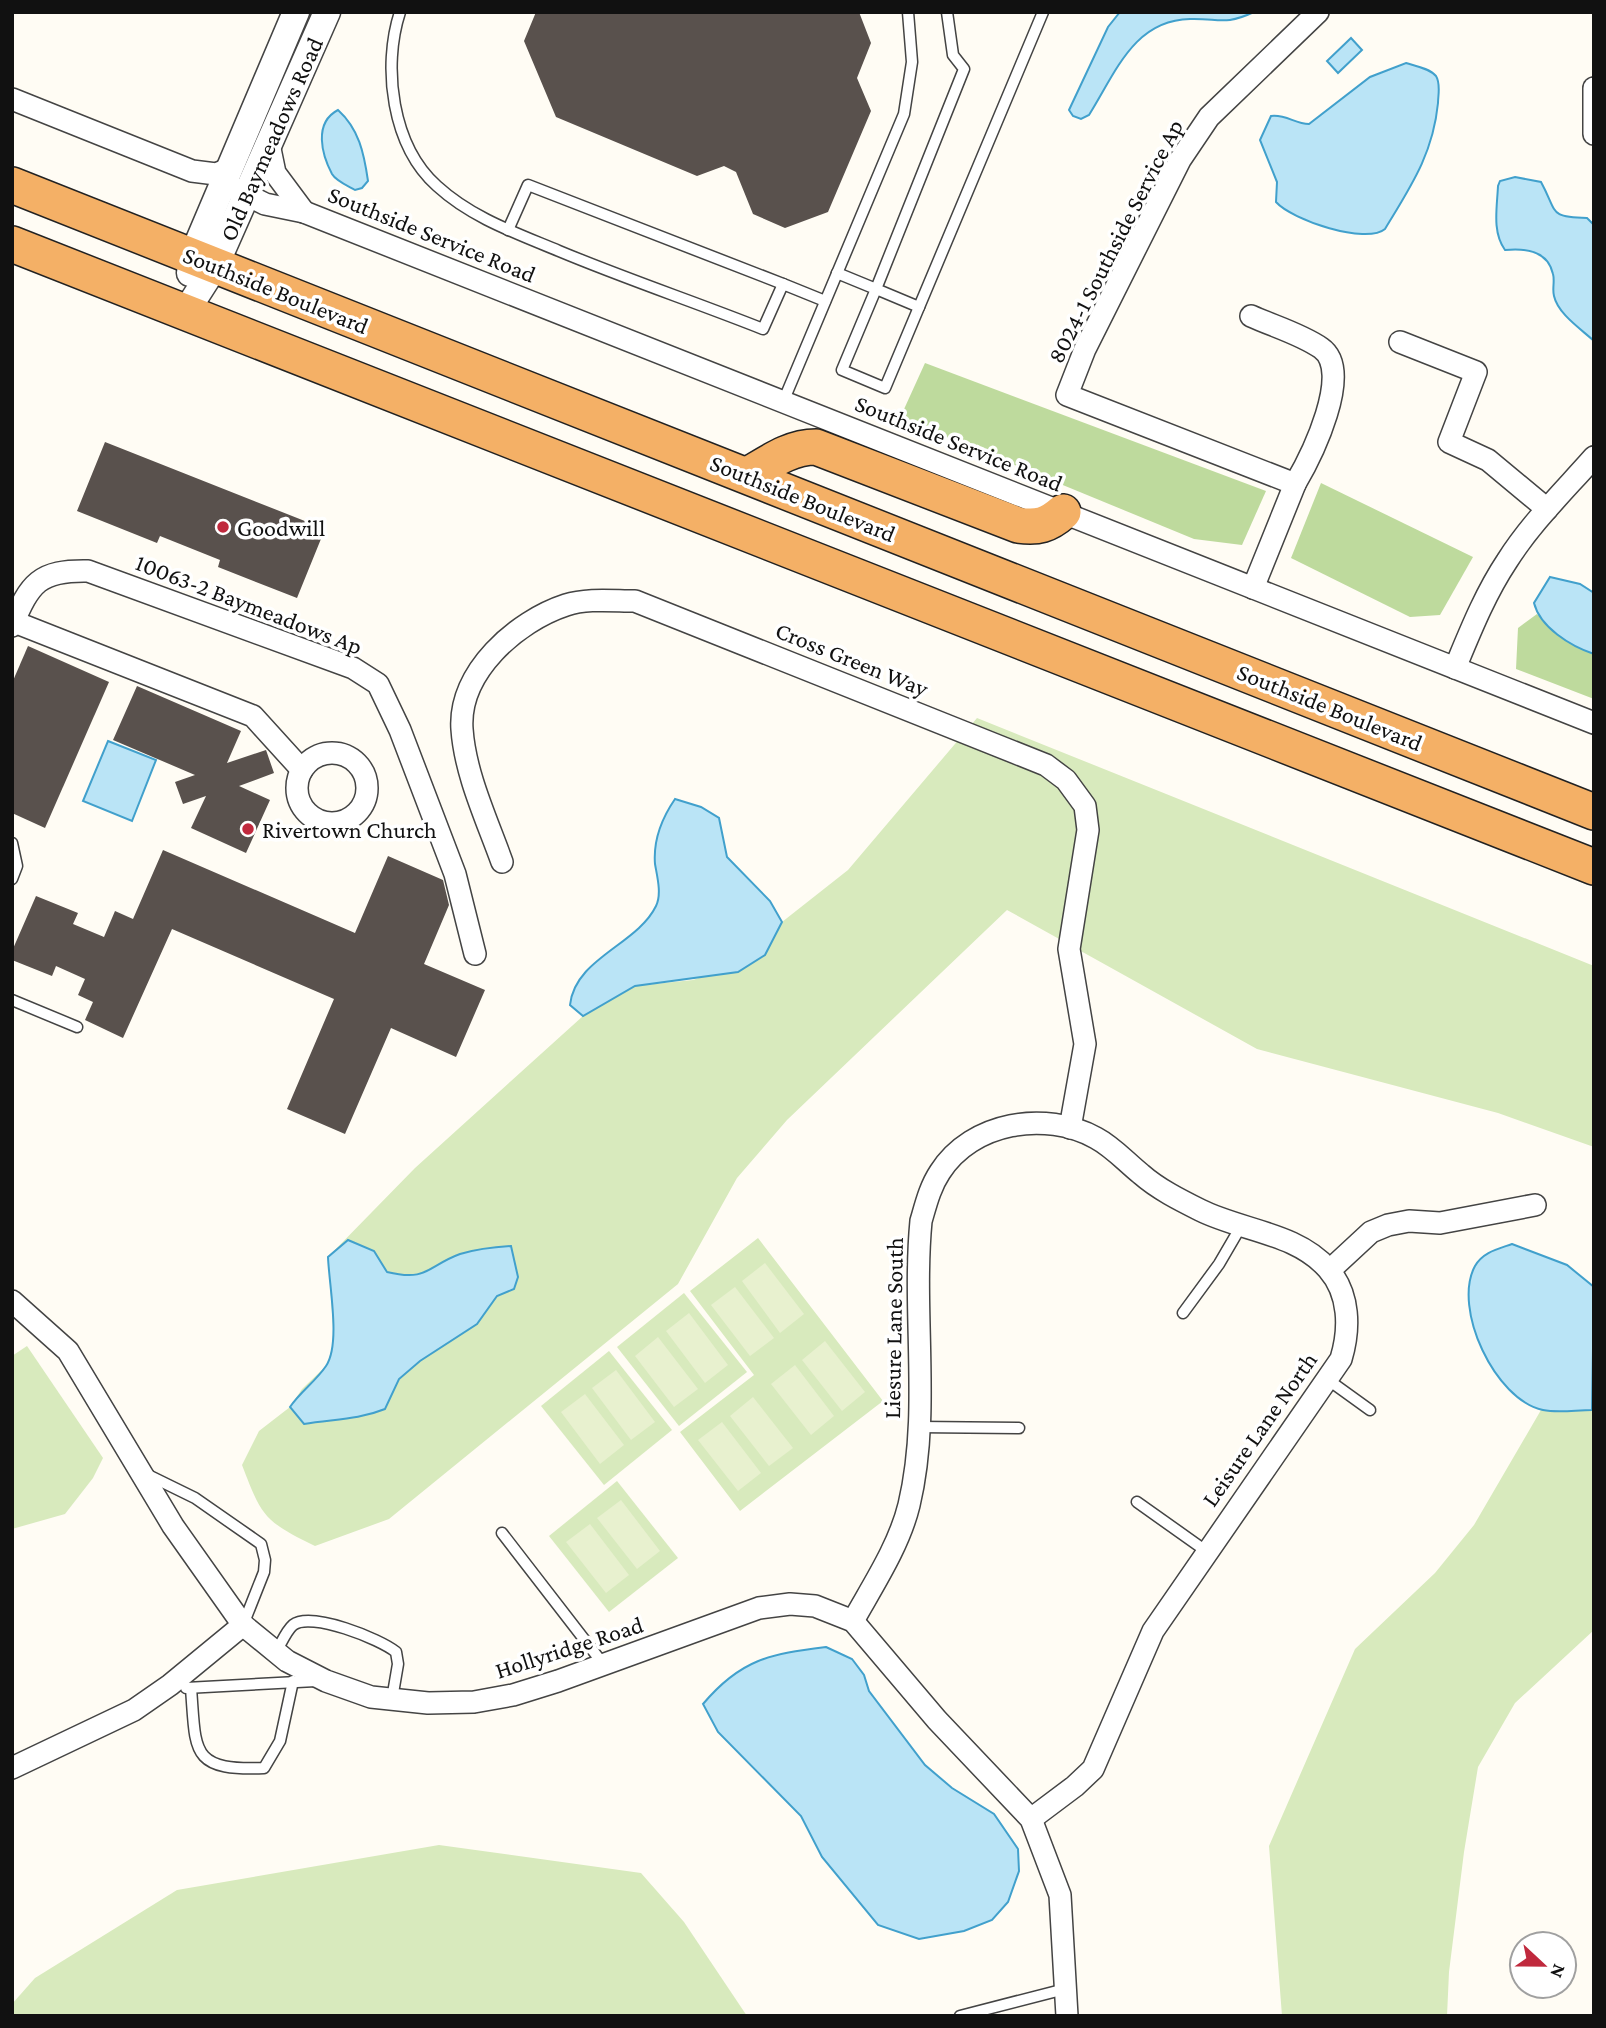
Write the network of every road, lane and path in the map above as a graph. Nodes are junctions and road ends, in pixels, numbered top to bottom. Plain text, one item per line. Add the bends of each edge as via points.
1 (296, 12) edge
2 (327, 12) edge
3 (400, 12) edge
4 (908, 12) edge
5 (947, 12) edge
6 (1043, 12) edge
7 (1318, 12) edge
8 (1594, 88) edge
9 (12, 99) edge
10 (1594, 134) edge
11 (269, 144) junction
12 (234, 182) junction
13 (12, 185) edge
14 (304, 212) junction
15 (508, 230) junction
16 (12, 244) edge
17 (203, 261) junction
18 (837, 273) junction
19 (783, 284) junction
20 (876, 289) junction
21 (825, 301) junction
22 (919, 307) junction
23 (185, 313) junction
24 (1251, 316) dead end
25 (1400, 342) dead end
26 (783, 402) junction
27 (1590, 468) edge
28 (748, 475) junction
29 (1295, 484) junction
30 (1547, 509) junction
31 (1063, 512) junction
32 (1254, 588) junction
33 (13, 623) edge
34 (1455, 668) junction
35 (1594, 723) edge
36 (302, 770) dead end
37 (1594, 812) edge
38 (12, 843) edge
39 (502, 862) dead end
40 (1594, 867) edge
41 (12, 879) edge
42 (475, 954) dead end
43 (12, 1000) edge
44 (78, 1027) dead end
45 (1070, 1128) junction
46 (1535, 1205) dead end
47 (1240, 1228) junction
48 (1330, 1270) junction
49 (12, 1301) edge
50 (1183, 1313) dead end
51 (1327, 1379) junction
52 (1370, 1410) dead end
53 (918, 1427) junction
54 (1019, 1428) dead end
55 (143, 1472) junction
56 (1136, 1502) dead end
57 (502, 1533) dead end
58 (1206, 1551) junction
59 (853, 1621) junction
60 (243, 1625) junction
61 (276, 1653) junction
62 (604, 1665) junction
63 (293, 1681) junction
64 (326, 1681) junction
65 (170, 1685) junction
66 (191, 1688) junction
67 (392, 1699) junction
68 (12, 1768) edge
69 (1031, 1819) junction
70 (1065, 1989) junction
71 (960, 2016) edge
72 (1067, 2016) edge

1 - 12 street, Old Baymeadows Road
2 - 11 street, Old Baymeadows Road
3 - 15 lane via 391,58 392,99 416,157 435,184 470,212
4 - 18 lane via 912,62 904,114
5 - 20 lane via 953,55 964,69
6 - 22 lane
7 - 29 street, 8024-1 Southside Service Ap via 1209,117 1180,160 1085,349 1067,395
8 - 10 street
9 - 12 street, Southside Service Road via 192,171
11 - 12 street, Old Baymeadows Road
11 - 14 street, Southside Service Road via 275,173
12 - 14 street, Southside Service Road via 265,204
12 - 17 street, Old Baymeadows Road
13 - 17 highway, Southside Boulevard
14 - 26 street, Southside Service Road
15 - 19 lane via 763,329
15 - 19 lane via 528,185
16 - 23 highway
17 - 23 street, Old Baymeadows Road
17 - 28 highway, Southside Boulevard
18 - 20 lane
18 - 21 lane
19 - 21 lane
20 - 22 lane
20 - 22 lane via 842,370 885,388
21 - 26 lane
23 - 40 highway
24 - 29 street via 1322,349 1336,375
25 - 30 street via 1476,372 1449,442 1488,460
26 - 31 street, Southside Service Road
27 - 30 street
28 - 31 highway via 786,453 817,447 1018,525 1040,527
28 - 37 highway, Southside Boulevard
29 - 32 street
30 - 34 street via 1507,561
31 - 32 street, Southside Service Road
32 - 34 street, Southside Service Road
33 - 36 street via 253,716
33 - 42 street, 10063-2 Baymeadows Ap via 28,589 59,571 88,571 353,668 377,684 400,730 454,874
34 - 35 street, Southside Service Road
38 - 41 lane via 17,866
39 - 45 street, Cross Green Way via 471,771 462,727 467,698 502,644 529,622 567,605 635,601 1046,765 1066,780 1085,806 1088,830 1069,949 1085,1044
43 - 44 lane
45 - 47 street, Leisure Lane North via 1096,1137 1178,1199
45 - 53 street, Liesure Lane South via 1038,1123 987,1132 941,1170 928,1193 919,1248
46 - 48 street via 1440,1223 1388,1225 1371,1232
47 - 48 street, Leisure Lane North via 1307,1249
47 - 50 lane
48 - 51 street, Leisure Lane North via 1349,1318 1341,1359
49 - 55 street, Hollyridge Road via 68,1351
51 - 52 lane
51 - 58 street, Leisure Lane North
53 - 54 lane
53 - 59 street, Liesure Lane South via 908,1507 898,1537
55 - 60 street, Hollyridge Road via 173,1527
55 - 60 lane via 195,1498 261,1544 264,1572
56 - 58 lane
57 - 62 lane
58 - 69 street, Leisure Lane North via 1153,1631 1093,1769
59 - 62 street, Hollyridge Road via 816,1606 759,1608
59 - 69 street, Hollyridge Road via 937,1720
60 - 61 street, Hollyridge Road
60 - 65 street
61 - 64 street, Hollyridge Road
61 - 67 lane via 299,1622 329,1625 376,1639 396,1651
62 - 67 street, Hollyridge Road via 513,1695 474,1702
63 - 64 lane
63 - 66 lane
63 - 66 lane via 280,1741 264,1768 230,1769 200,1752 193,1738
64 - 67 street, Hollyridge Road via 371,1697
65 - 66 lane
65 - 68 street via 134,1710
69 - 70 street, Hollyridge Road via 1060,1895
70 - 71 lane
70 - 72 street, Hollyridge Road

